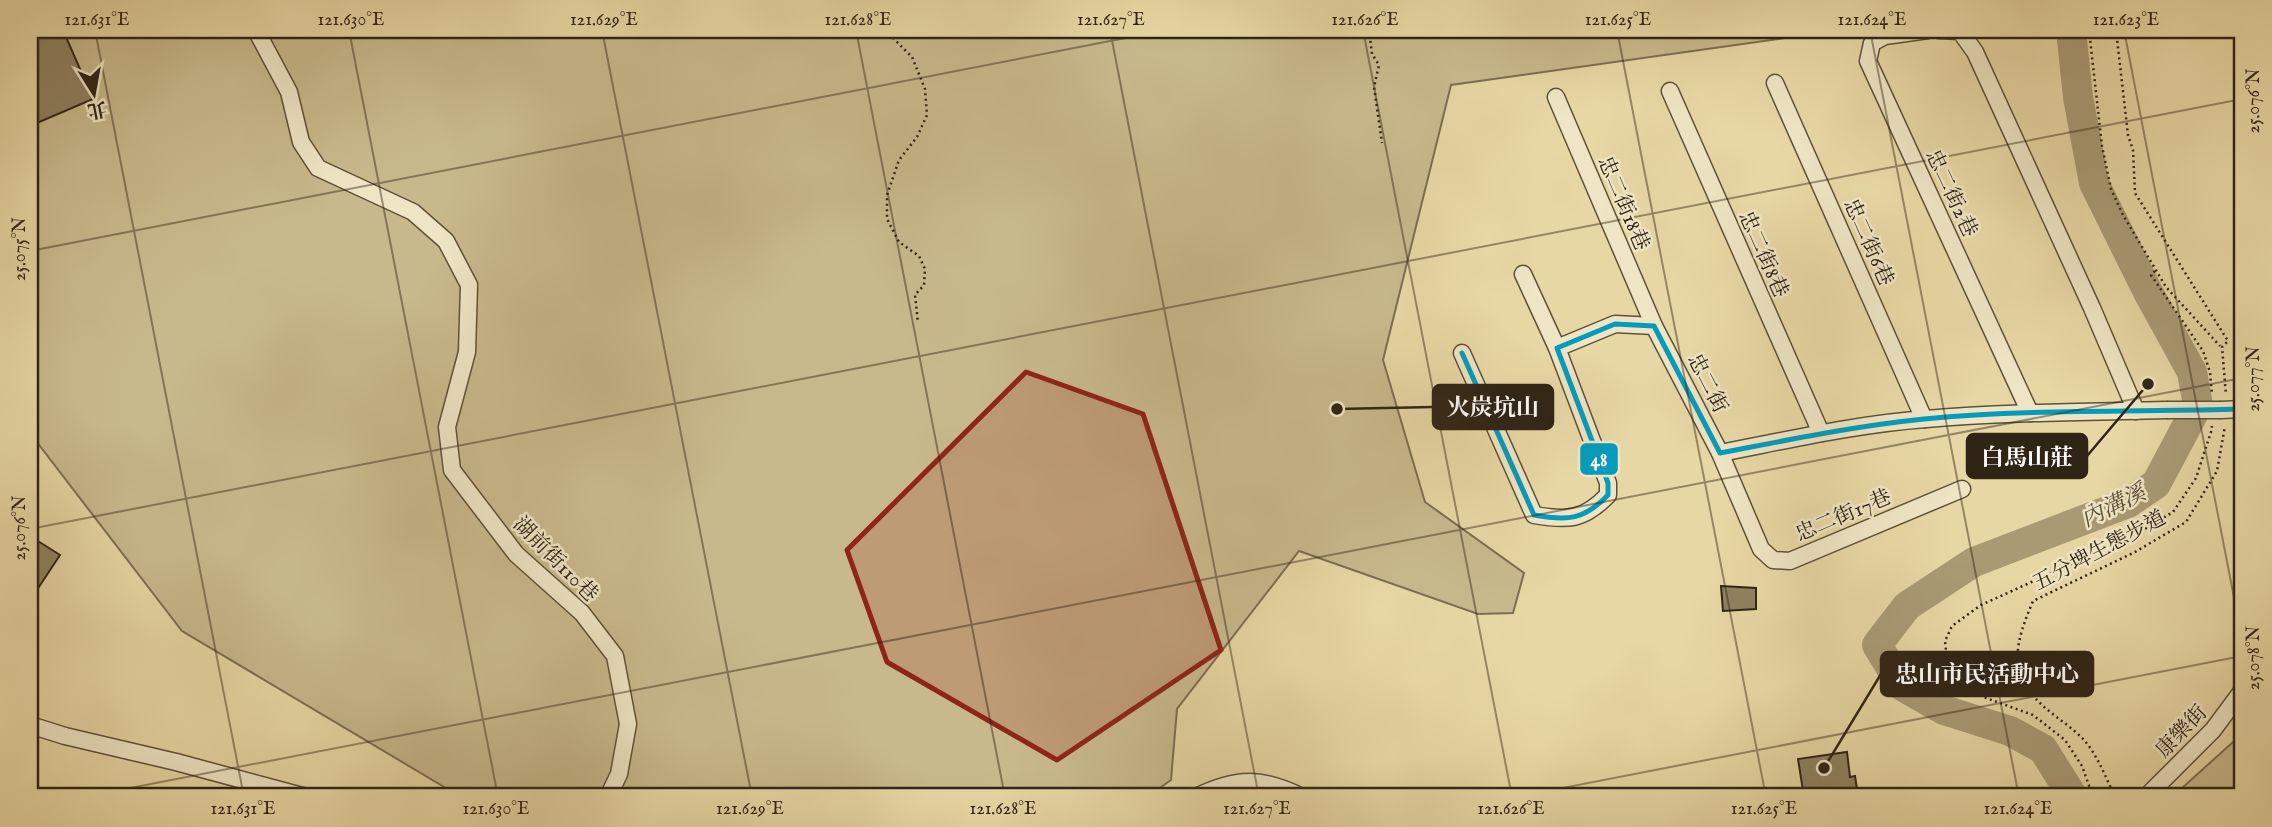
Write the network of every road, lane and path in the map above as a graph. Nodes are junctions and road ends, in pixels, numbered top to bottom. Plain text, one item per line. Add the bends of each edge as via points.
1 (256, 30) edge
2 (885, 30) edge
3 (1369, 30) edge
4 (1928, 30) edge
5 (1939, 30) edge
6 (2090, 30) edge
7 (2116, 30) edge
8 (1775, 83) dead end
9 (1670, 91) dead end
10 (1556, 97) dead end
11 (1382, 143) dead end
12 (2155, 271) junction
13 (1523, 274) dead end
14 (918, 323) dead end
15 (1654, 326) junction
16 (2221, 347) junction
17 (1557, 348) junction
18 (1462, 353) dead end
19 (2212, 395) dead end
20 (2136, 411) junction
21 (2226, 412) edge
22 (2030, 413) junction
23 (1924, 419) junction
24 (1821, 433) junction
25 (1720, 453) junction
26 (1962, 489) dead end
27 (2242, 691) edge
28 (30, 725) edge
29 (306, 797) edge
30 (608, 797) edge
31 (1196, 797) edge
32 (1302, 797) edge
33 (2093, 797) edge
34 (2115, 797) edge
35 (2146, 797) edge

1 - 30 street, 湖前街110巷 via 289,92 302,142 318,168 413,212 446,241 469,285 467,352 447,426 452,470 516,554 582,613 615,656 628,724 619,774
2 - 14 path via 912,57 925,89 927,115 899,160 887,195 887,219 898,242 919,256 926,269 924,285 915,295
3 - 11 path via 1372,54 1379,65 1374,87
4 - 22 street, 忠二街2巷 via 1885,36 1872,43 1868,61
5 - 20 street via 1960,31 1975,52
6 - 12 path via 2111,189
7 - 16 path, 五分埤生態步道 via 2136,193 2228,341
8 - 23 street, 忠二街6巷
9 - 24 street, 忠二街8巷
10 - 15 street, 忠二街18巷
12 - 16 path
12 - 19 path via 2151,275 2203,351
13 - 17 street
15 - 17 street via 1615,324
15 - 25 street, 忠二街
16 - 21 path, 五分埤生態步道
17 - 18 street via 1608,483 1608,495 1599,505 1583,516 1561,520 1534,515
20 - 21 street, bridge
20 - 22 street
21 - 33 path, 五分埤生態步道 via 2211,432 2196,478 2173,512 2123,541 1982,605 1952,626 1945,641 1947,660 1966,684 1986,698 2033,715 2065,740 2082,766
21 - 34 path, 五分埤生態步道 via 2217,471 2186,522 2033,601 2020,633 2017,660 2027,688 2084,740
22 - 23 street
23 - 24 street
24 - 25 street
25 - 26 street, 忠二街17巷 via 1761,550 1773,560 1790,561
27 - 35 street, 康樂街 via 2213,730
28 - 29 street
31 - 32 street via 1243,780 1278,785

